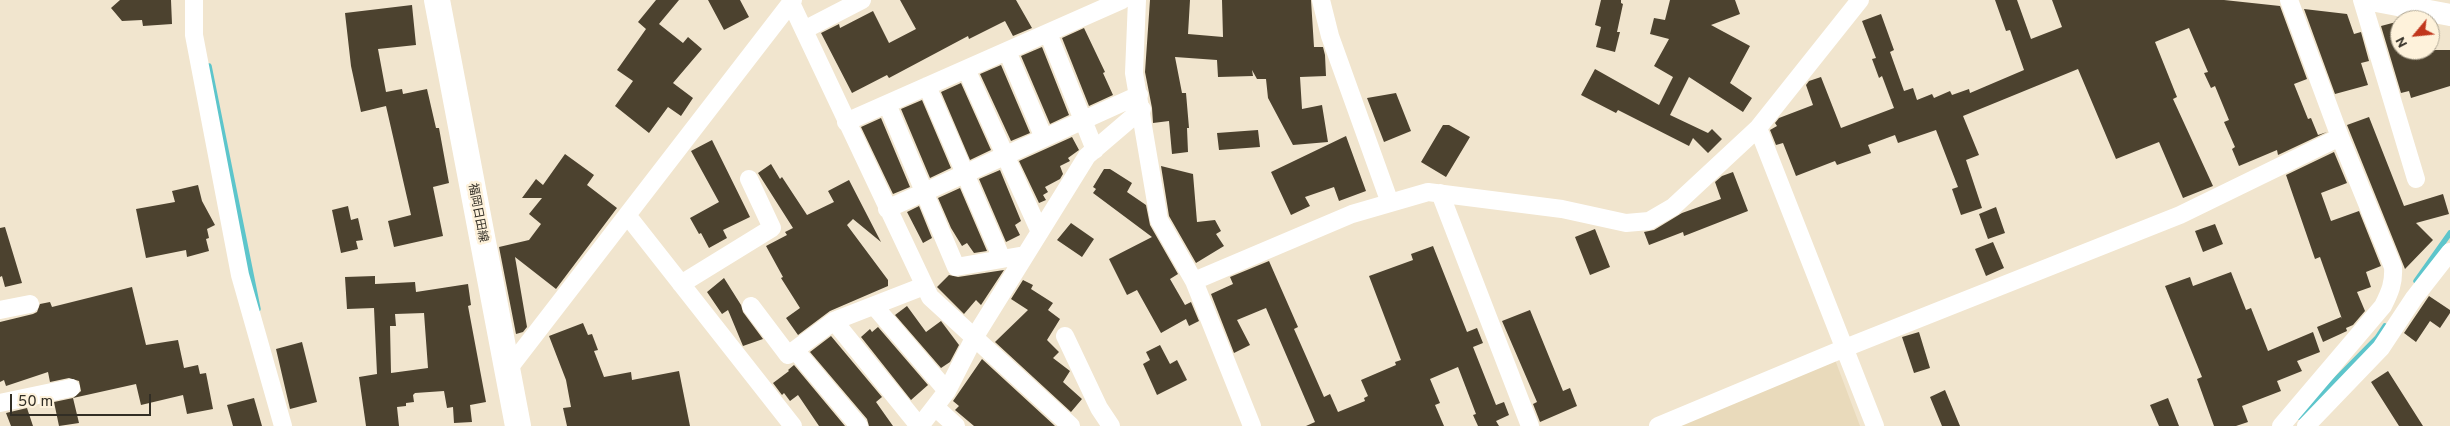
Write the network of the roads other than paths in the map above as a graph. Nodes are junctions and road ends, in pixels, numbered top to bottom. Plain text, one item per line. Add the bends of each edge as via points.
1 (194, 0) edge
2 (437, 0) edge
3 (862, 0) edge
4 (1122, 0) edge
5 (1137, 0) edge
6 (1321, 0) edge
7 (1860, 0) edge
8 (2289, 0) edge
9 (2362, 0) edge
10 (2371, 0) edge
11 (792, 1) edge
12 (2450, 15) edge
13 (804, 30) junction
14 (1048, 33) junction
15 (1007, 51) junction
16 (966, 69) junction
17 (928, 86) junction
18 (1140, 102) junction
19 (887, 104) junction
20 (1083, 120) junction
21 (846, 122) junction
22 (1758, 128) junction
23 (2340, 137) junction
24 (1044, 138) junction
25 (1095, 150) junction
26 (1004, 156) junction
27 (965, 174) junction
28 (749, 179) dead end
29 (2416, 179) dead end
30 (924, 192) junction
31 (1440, 193) junction
32 (1390, 203) junction
33 (887, 209) junction
34 (627, 215) junction
35 (1040, 232) junction
36 (2450, 252) edge
37 (1025, 256) junction
38 (1002, 259) junction
39 (1194, 281) junction
40 (681, 284) junction
41 (924, 286) junction
42 (30, 304) dead end
43 (751, 306) dead end
44 (875, 306) junction
45 (0, 310) edge
46 (834, 321) junction
47 (1065, 336) dead end
48 (974, 338) junction
49 (1845, 348) junction
50 (795, 350) junction
51 (506, 372) junction
52 (71, 388) dead end
53 (947, 391) junction
54 (0, 403) edge
55 (926, 421) edge
56 (283, 426) edge
57 (518, 426) edge
58 (794, 426) edge
59 (860, 426) edge
60 (956, 426) edge
61 (1071, 426) edge
62 (1111, 426) edge
63 (1252, 426) edge
64 (1530, 426) edge
65 (1658, 426) edge
66 (1875, 426) edge
67 (2282, 426) edge
68 (2306, 426) edge

1 - 56 street via 194,35 240,275
2 - 51 main road, 福岡日田線
3 - 13 street
4 - 14 street
5 - 18 street via 1134,74
6 - 32 street via 1330,36
7 - 22 street
8 - 23 street
9 - 29 street
10 - 12 street
11 - 13 street
11 - 34 street
13 - 21 street
14 - 15 street
14 - 20 street
15 - 16 street
15 - 24 street
16 - 17 street
16 - 26 street
17 - 19 street
17 - 27 street
18 - 20 street
18 - 25 street
18 - 39 street via 1159,220
19 - 21 street
19 - 30 street
20 - 24 street
20 - 25 street
21 - 33 street
22 - 31 street via 1673,207 1649,221 1626,223 1562,209
22 - 49 street
23 - 49 street via 2180,215
23 - 67 street via 2393,267 2391,290 2383,306
24 - 26 street
25 - 35 street via 1087,156
26 - 27 street
26 - 35 street
27 - 30 street
27 - 38 street
28 - 40 street via 772,228
30 - 33 street
30 - 38 street via 956,267
31 - 32 street via 1428,192
31 - 64 street
32 - 39 street via 1352,214
33 - 41 street
34 - 40 street
34 - 51 street
35 - 37 street
36 - 68 street via 2381,348
37 - 38 street
37 - 48 street
39 - 63 street
40 - 58 street
41 - 44 street
41 - 48 street via 930,297
42 - 45 street
43 - 50 street via 788,355
44 - 46 street
44 - 53 street
46 - 50 street
46 - 55 street
47 - 62 street
48 - 53 street
48 - 61 street
49 - 65 street
49 - 66 street
50 - 59 street
51 - 57 main road, 福岡日田線
52 - 54 street
53 - 55 street
55 - 60 street

